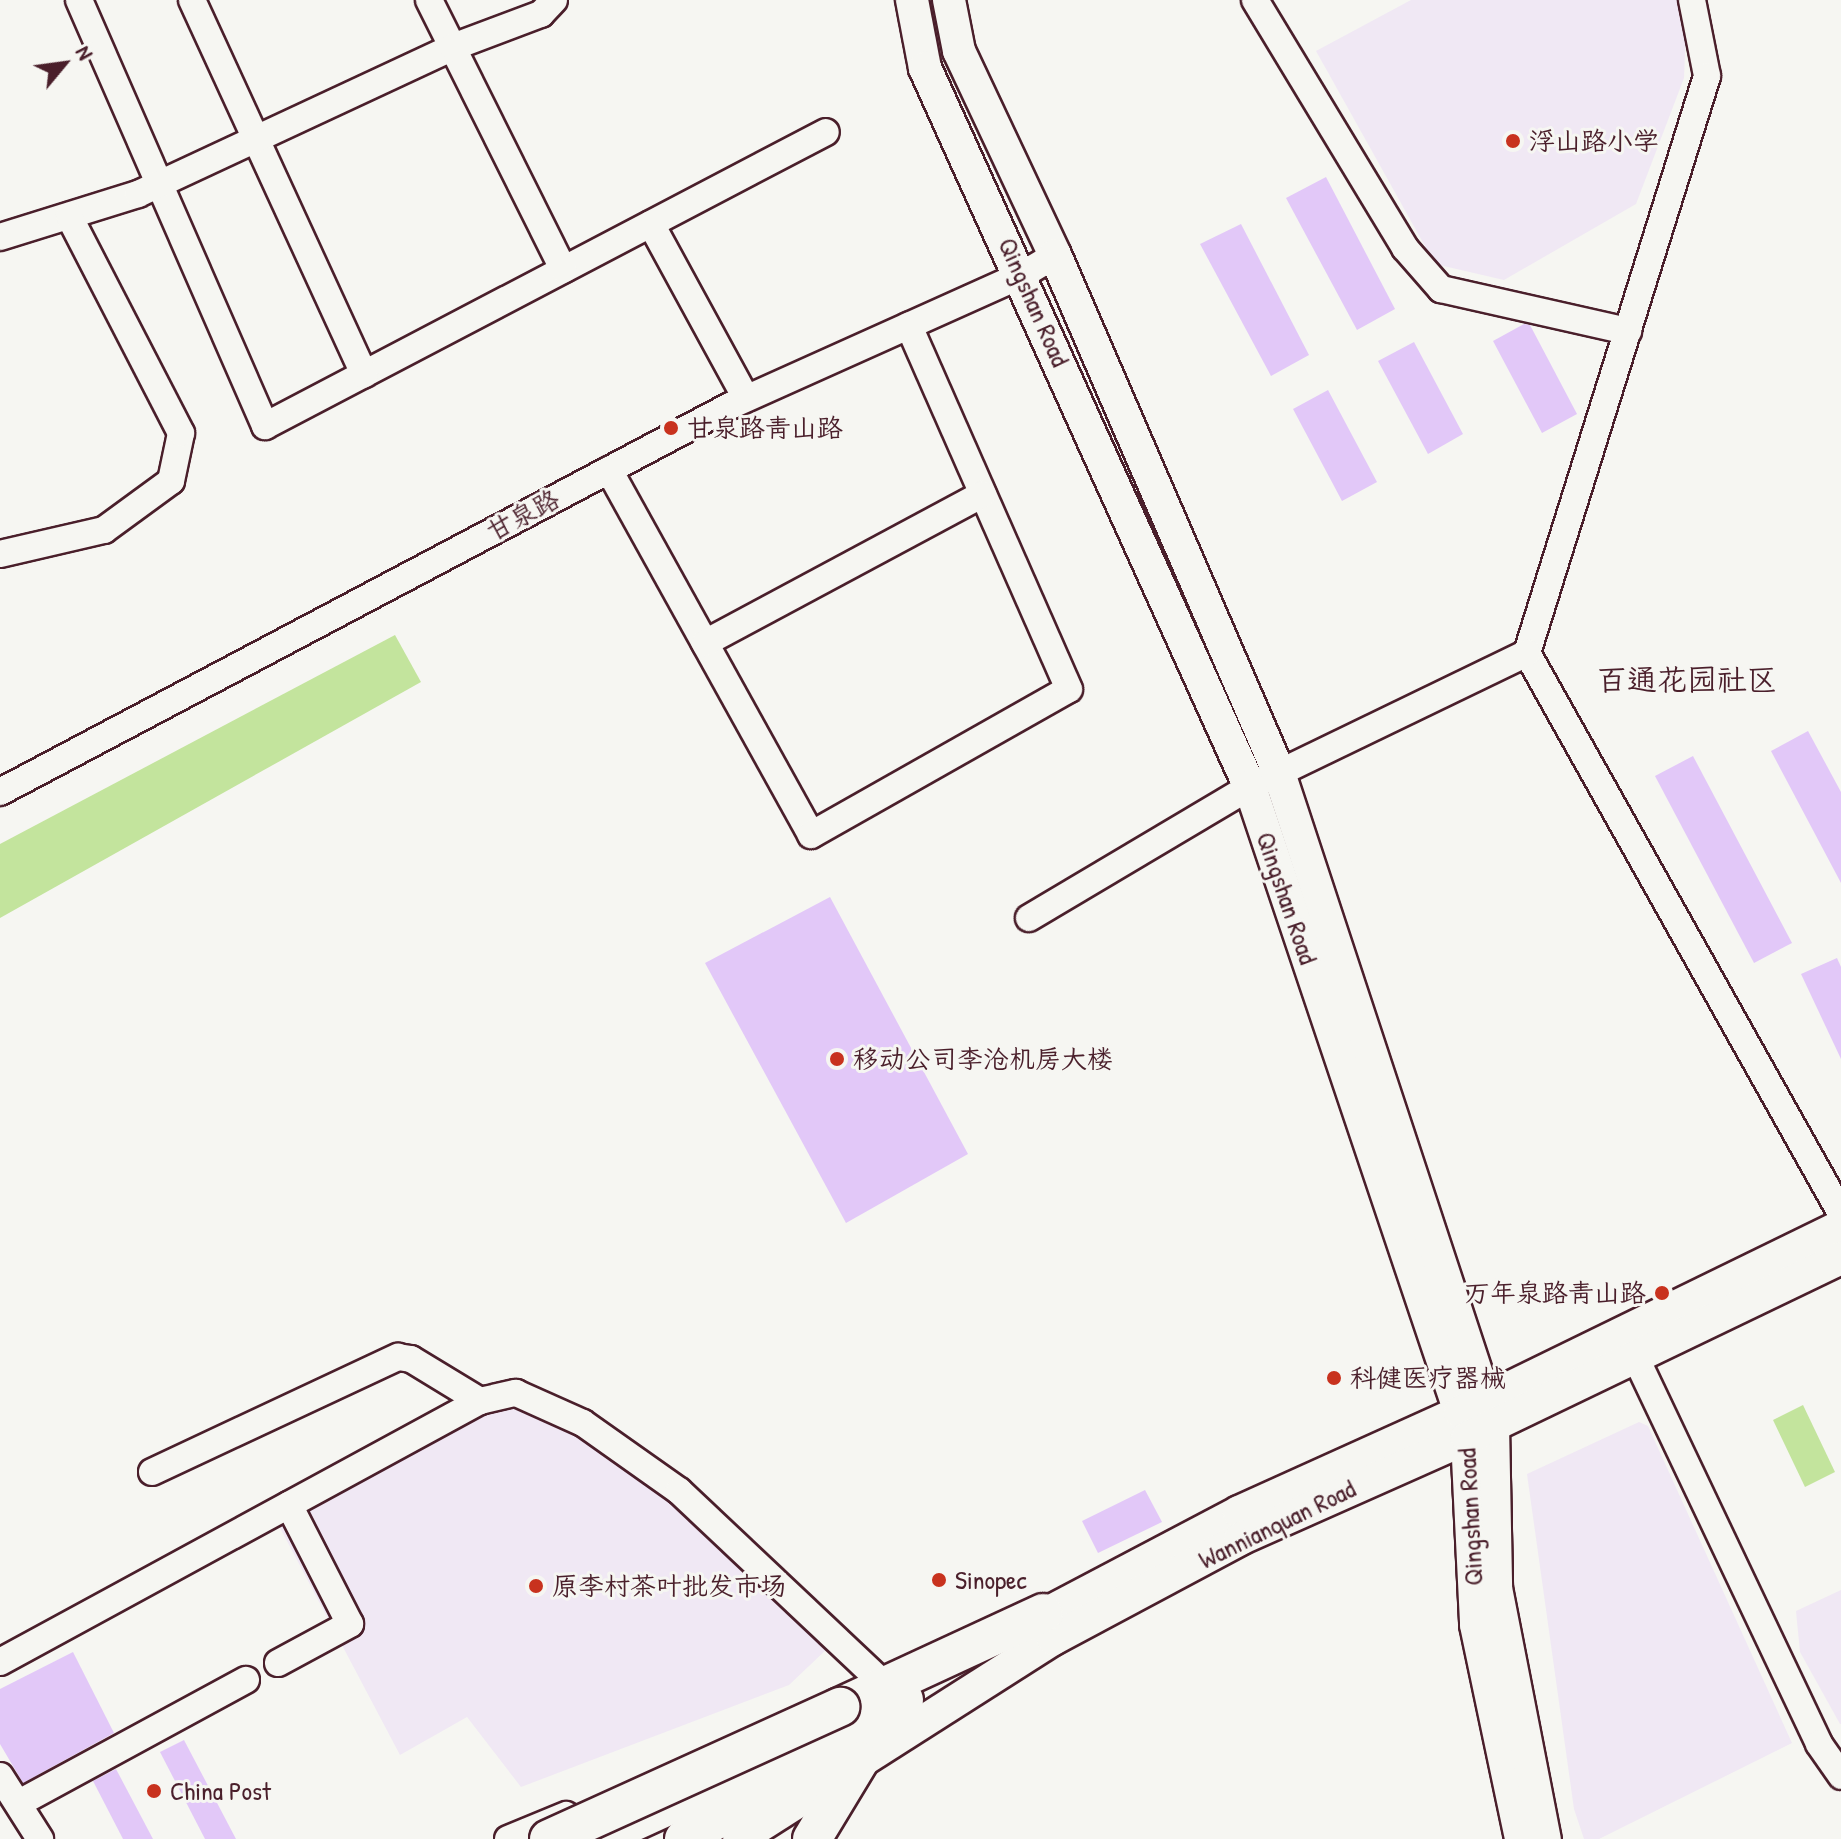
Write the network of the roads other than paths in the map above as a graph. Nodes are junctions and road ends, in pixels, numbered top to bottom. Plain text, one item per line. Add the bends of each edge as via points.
1 (79, 0) edge
2 (192, 0) edge
3 (429, 0) edge
4 (554, 0) edge
5 (912, 0) edge
6 (949, 0) edge
7 (1255, 0) edge
8 (1692, 0) edge
9 (453, 47) junction
10 (826, 132) dead end
11 (256, 139) junction
12 (159, 184) junction
13 (69, 216) junction
14 (651, 224) junction
15 (0, 237) edge
16 (1055, 255) junction
17 (563, 269) junction
18 (1022, 275) junction
19 (909, 326) junction
20 (1628, 331) junction
21 (364, 374) junction
22 (746, 398) junction
23 (609, 470) junction
24 (983, 494) junction
25 (0, 554) edge
26 (705, 643) junction
27 (1527, 653) junction
28 (1279, 773) junction
29 (1250, 787) junction
30 (0, 792) edge
31 (1029, 918) dead end
32 (1841, 1213) edge
33 (1841, 1226) edge
34 (1841, 1258) edge
35 (1635, 1356) junction
36 (480, 1401) junction
37 (1476, 1418) junction
38 (152, 1472) dead end
39 (289, 1505) junction
40 (1043, 1613) joint
41 (0, 1662) edge
42 (278, 1663) dead end
43 (246, 1680) dead end
44 (895, 1693) junction
45 (840, 1707) junction
46 (859, 1761) junction
47 (0, 1776) edge
48 (1841, 1776) edge
49 (21, 1802) junction
50 (40, 1839) edge
51 (508, 1839) edge
52 (549, 1839) edge
53 (603, 1839) edge
54 (684, 1839) edge
55 (739, 1839) edge
56 (812, 1839) edge
57 (1521, 1839) edge
58 (1545, 1839) edge

1 - 12 street
2 - 11 street
3 - 9 street
4 - 9 street via 541,14
5 - 18 main road, Qingshan Road via 925,68
6 - 16 main road, Qingshan Road via 959,51
7 - 20 street via 1405,248 1441,289
8 - 20 street via 1707,76
9 - 11 street
9 - 17 street
10 - 14 street
11 - 12 street
11 - 21 street
12 - 13 street
12 - 21 street via 265,426
13 - 15 street
13 - 25 street via 181,433 171,481 104,530
14 - 17 street
14 - 22 street
16 - 18 street, 甘泉路
16 - 28 main road, Qingshan Road
17 - 21 street
18 - 19 street, 甘泉路
18 - 29 main road, Qingshan Road
19 - 22 street, 甘泉路
19 - 24 street
20 - 27 street
22 - 23 street, 甘泉路
23 - 26 street
23 - 30 street, 甘泉路
24 - 26 street
24 - 26 street via 1069,689 811,835
27 - 28 street
27 - 32 street
28 - 29 street
28 - 37 main road, Qingshan Road
29 - 31 street
29 - 37 main road, Qingshan Road
33 - 37 main road, Wannianquan Road
34 - 35 main road, Wannianquan Road
35 - 37 main road, Wannianquan Road
35 - 48 street via 1819,1744
36 - 38 street via 411,1359 398,1357
36 - 39 street
36 - 44 street via 516,1393 607,1440 679,1491
37 - 40 main road, Wannianquan Road via 1239,1512
37 - 46 main road, Wannianquan Road via 1066,1631
37 - 57 main road, Qingshan Road via 1476,1625
37 - 58 main road, Qingshan Road via 1496,1588
39 - 41 street
39 - 42 street via 350,1624
40 - 44 highway
43 - 49 street
44 - 45 highway
44 - 53 main road via 793,1752
44 - 54 highway via 856,1736
45 - 51 street via 762,1728
45 - 52 highway, bridge
46 - 55 main road, Wannianquan Road
46 - 56 highway
47 - 49 street
49 - 50 street

